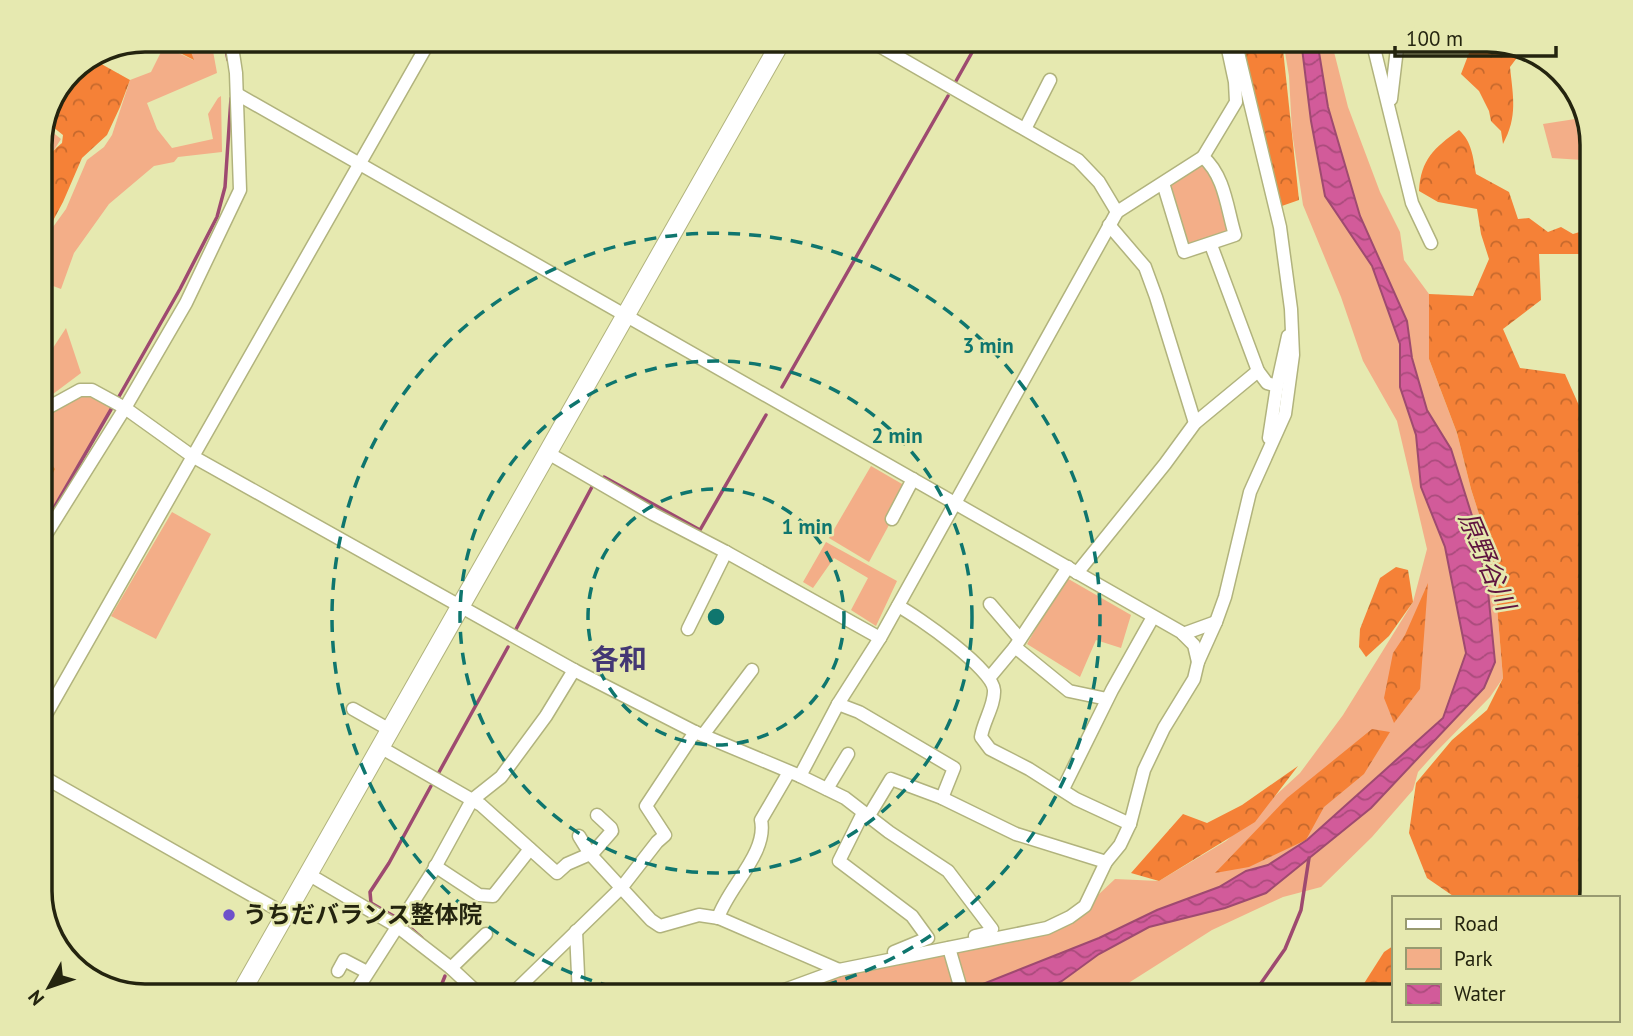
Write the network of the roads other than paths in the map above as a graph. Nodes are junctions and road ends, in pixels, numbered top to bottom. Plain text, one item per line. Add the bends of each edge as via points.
1 (232, 52) edge
2 (423, 52) edge
3 (775, 52) edge
4 (890, 52) edge
5 (1222, 52) edge
6 (1228, 52) edge
7 (1238, 52) edge
8 (1375, 52) edge
9 (1396, 52) edge
10 (1050, 80) dead end
11 (237, 94) junction
12 (1235, 94) junction
13 (1391, 115) junction
14 (1024, 129) junction
15 (1203, 157) junction
16 (361, 164) junction
17 (1163, 183) junction
18 (1117, 212) junction
19 (1109, 225) junction
20 (1431, 243) dead end
21 (1211, 245) junction
22 (626, 315) junction
23 (1292, 320) junction
24 (1258, 371) junction
25 (1277, 386) junction
26 (53, 405) edge
27 (125, 408) junction
28 (1195, 423) junction
29 (548, 453) junction
30 (192, 456) junction
31 (1266, 456) junction
32 (913, 479) junction
33 (955, 503) junction
34 (892, 519) dead end
35 (53, 523) edge
36 (726, 552) junction
37 (1073, 570) junction
38 (989, 604) dead end
39 (898, 606) junction
40 (460, 608) junction
41 (1153, 617) junction
42 (1216, 621) junction
43 (688, 629) dead end
44 (1183, 634) junction
45 (880, 638) junction
46 (1017, 643) junction
47 (1198, 662) junction
48 (574, 670) junction
49 (752, 670) dead end
50 (990, 677) junction
51 (1107, 699) junction
52 (53, 702) edge
53 (838, 704) junction
54 (353, 709) dead end
55 (390, 730) junction
56 (699, 734) junction
57 (380, 747) junction
58 (848, 754) dead end
59 (794, 774) junction
60 (53, 782) edge
61 (827, 789) junction
62 (1063, 789) junction
63 (942, 798) junction
64 (472, 800) junction
65 (866, 815) junction
66 (597, 816) dead end
67 (1130, 824) junction
68 (579, 836) dead end
69 (530, 849) junction
70 (590, 854) junction
71 (1106, 862) junction
72 (436, 866) junction
73 (308, 874) junction
74 (622, 887) junction
75 (285, 914) junction
76 (718, 918) junction
77 (398, 927) junction
78 (576, 932) junction
79 (486, 934) dead end
80 (951, 953) junction
81 (879, 960) junction
82 (451, 968) junction
83 (839, 970) junction
84 (338, 971) dead end
85 (368, 972) junction
86 (246, 984) edge
87 (360, 984) edge
88 (468, 984) edge
89 (522, 984) edge
90 (578, 984) edge
91 (801, 984) edge
92 (960, 984) edge

1 - 11 street
2 - 16 street
3 - 22 street
4 - 14 street
5 - 12 street
6 - 12 street
7 - 23 street via 1280,227
8 - 13 street
9 - 13 street
10 - 14 street
11 - 16 street
11 - 27 street via 240,190 186,303
12 - 15 street via 1236,102
13 - 20 street via 1412,204
14 - 18 street via 1078,160 1099,182
15 - 17 street
15 - 21 street via 1219,176 1235,235
16 - 22 street
16 - 30 street
17 - 18 street
17 - 21 street via 1184,253
18 - 19 street
19 - 28 street via 1144,267
19 - 33 street
21 - 24 street
22 - 29 street
22 - 32 street
23 - 25 street
23 - 31 street via 1290,385 1284,414
24 - 25 street via 1267,383
24 - 28 street
25 - 31 street
26 - 27 street via 80,390 92,390
27 - 30 street
27 - 35 street
28 - 37 street
29 - 36 street
29 - 40 street
30 - 40 street
30 - 52 street
31 - 42 street via 1250,492
32 - 33 street
32 - 34 street
33 - 37 street
33 - 39 street
36 - 43 street
36 - 45 street
37 - 41 street
37 - 46 street
38 - 46 street
39 - 45 street
39 - 50 street via 930,626
40 - 48 street
40 - 55 street
41 - 44 street
41 - 51 street
42 - 44 street
42 - 47 street
44 - 47 street via 1194,645
45 - 53 street
46 - 50 street
46 - 51 street via 1069,691
47 - 67 street via 1194,679 1144,770
48 - 56 street
48 - 64 street via 501,777
49 - 56 street
50 - 62 street via 994,690 981,737 990,749
51 - 62 street
53 - 59 street
53 - 63 street via 954,768
54 - 55 street
55 - 57 street
56 - 59 street
56 - 74 street via 646,806 665,835
57 - 64 street
57 - 73 street
58 - 61 street
59 - 61 street
59 - 76 street via 761,820 761,845 722,904
60 - 75 street
61 - 65 street
62 - 67 street
63 - 65 street via 891,779
63 - 71 street via 1016,834
64 - 69 street
64 - 72 street
65 - 80 street via 948,871 992,929 950,942
65 - 81 street via 839,860 912,916 928,938
66 - 70 street via 611,831
67 - 71 street
68 - 70 street
69 - 70 street via 557,873
69 - 72 street via 493,896 479,894
70 - 74 street
71 - 80 street via 1085,906 1070,917 1046,928
72 - 77 street
73 - 75 street
73 - 77 street
74 - 76 street via 660,926 699,915
74 - 78 street
75 - 86 street
76 - 83 street
77 - 82 street
77 - 85 street
78 - 89 street
78 - 90 street
79 - 82 street
80 - 81 street
80 - 92 street
81 - 83 street
82 - 88 street
83 - 91 street
84 - 85 street via 344,960
85 - 87 street

